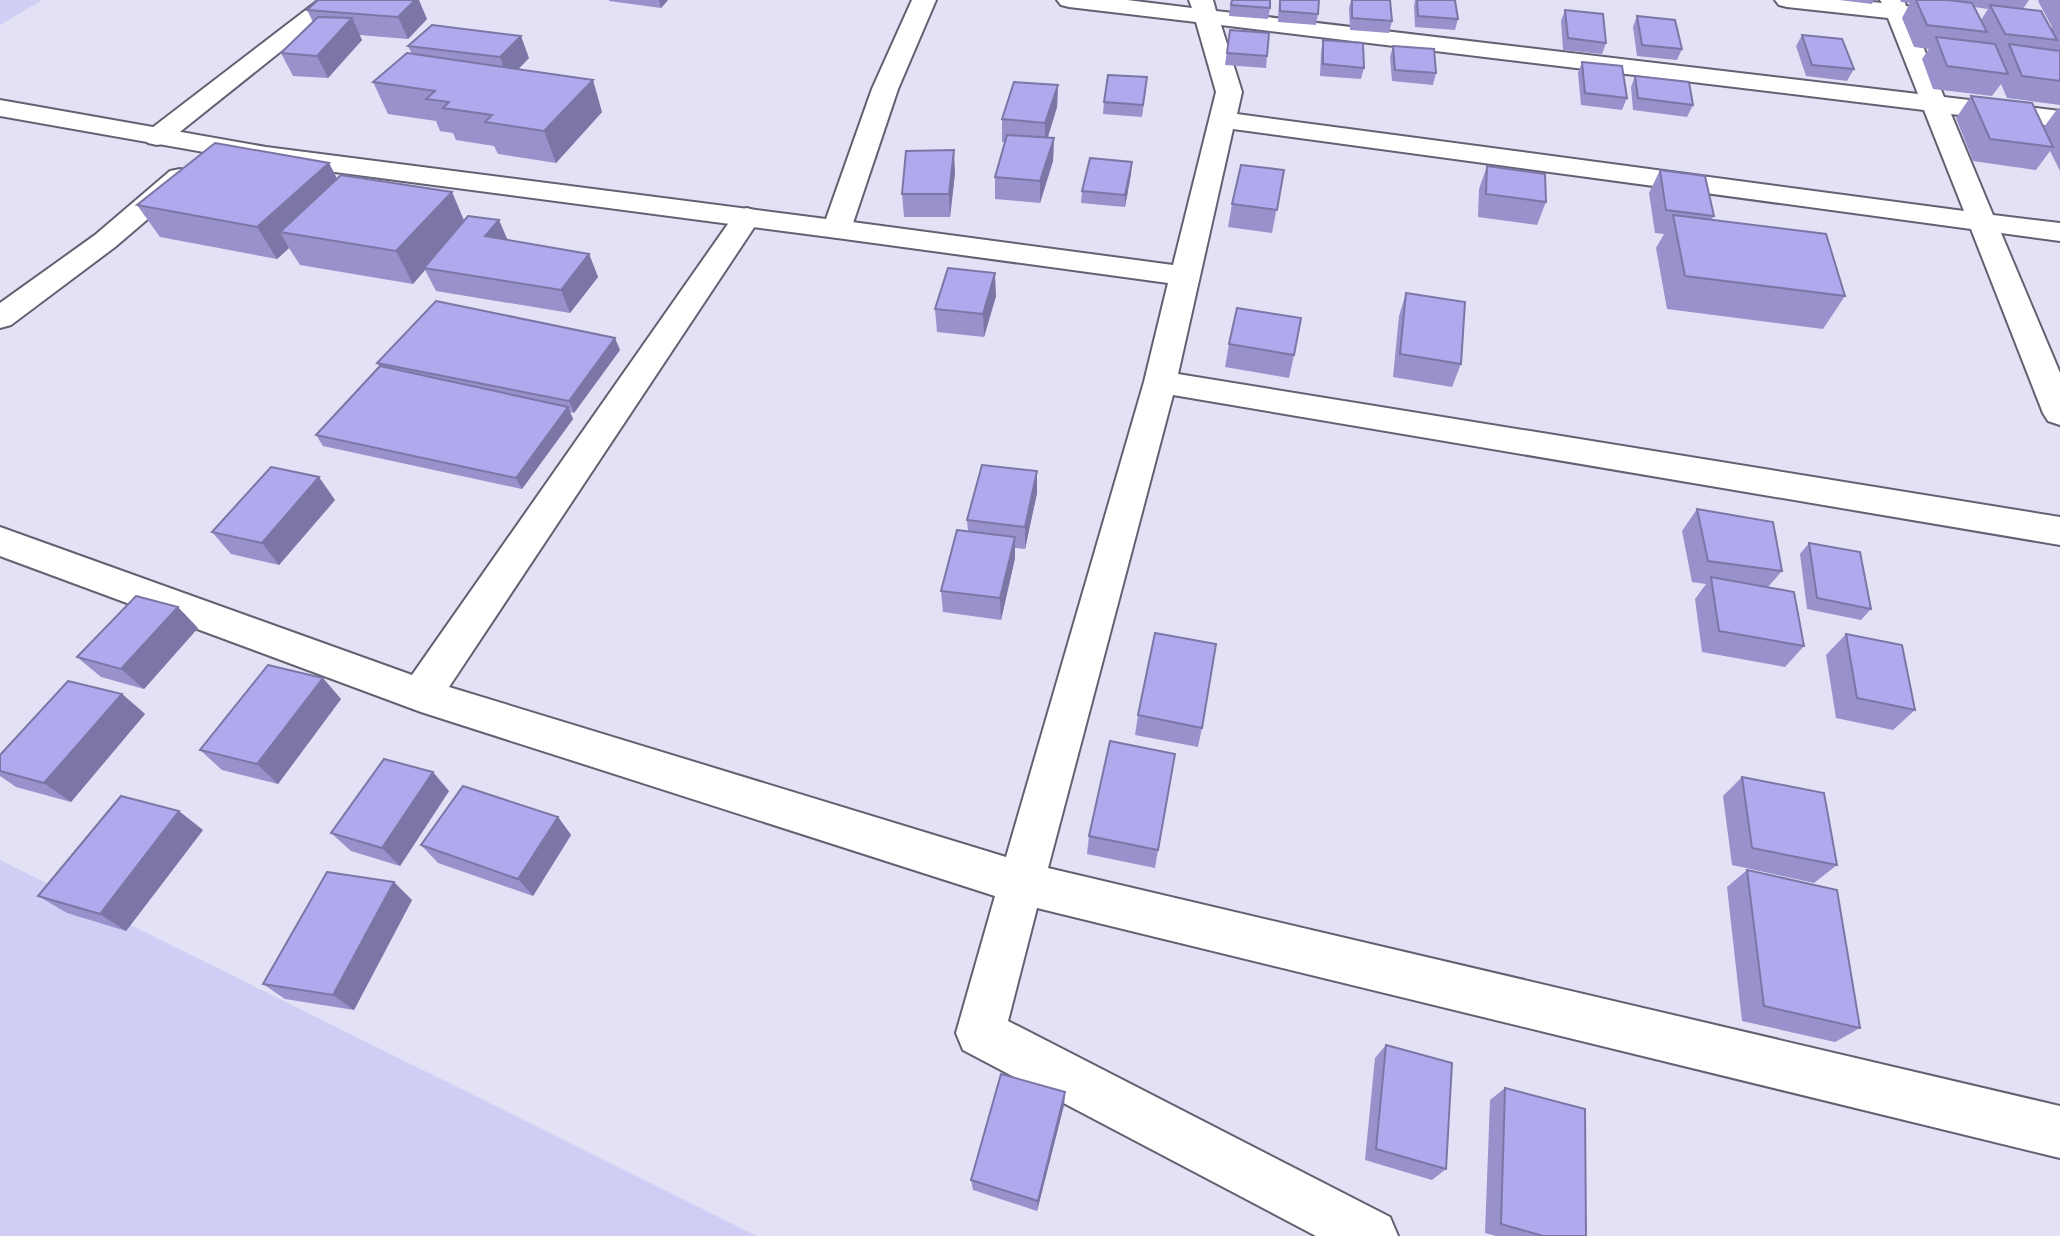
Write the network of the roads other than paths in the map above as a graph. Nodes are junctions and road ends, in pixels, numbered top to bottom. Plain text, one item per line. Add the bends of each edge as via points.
1 (333, 0) edge
2 (923, 0) edge
3 (1069, 0) edge
4 (1787, 0) edge
5 (1894, 6) edge
6 (1204, 8) edge
7 (1936, 16) edge
8 (1935, 104) junction
9 (0, 108) edge
10 (2060, 119) edge
11 (1221, 120) junction
12 (158, 137) junction
13 (214, 147) junction
14 (747, 217) junction
15 (1983, 221) junction
16 (837, 229) junction
17 (2060, 232) edge
18 (1183, 276) junction
19 (0, 318) edge
20 (1160, 382) junction
21 (2060, 413) edge
22 (2060, 531) edge
23 (0, 541) edge
24 (421, 695) junction
25 (1022, 883) junction
26 (2060, 1132) edge
27 (1371, 1236) edge

1 - 12 street
2 - 16 street via 885,89
3 - 6 street
4 - 5 street
5 - 7 street
5 - 8 street
6 - 8 street
6 - 11 street via 1229,92
8 - 10 street
8 - 15 street
9 - 12 street
11 - 15 street
11 - 18 street
12 - 13 street
13 - 14 street
13 - 19 street via 105,241
14 - 16 street
14 - 24 street
15 - 17 street
15 - 21 street
16 - 18 street
18 - 20 street
20 - 22 street
20 - 25 street
23 - 24 street
24 - 25 street
25 - 26 street
25 - 27 street via 980,1033

